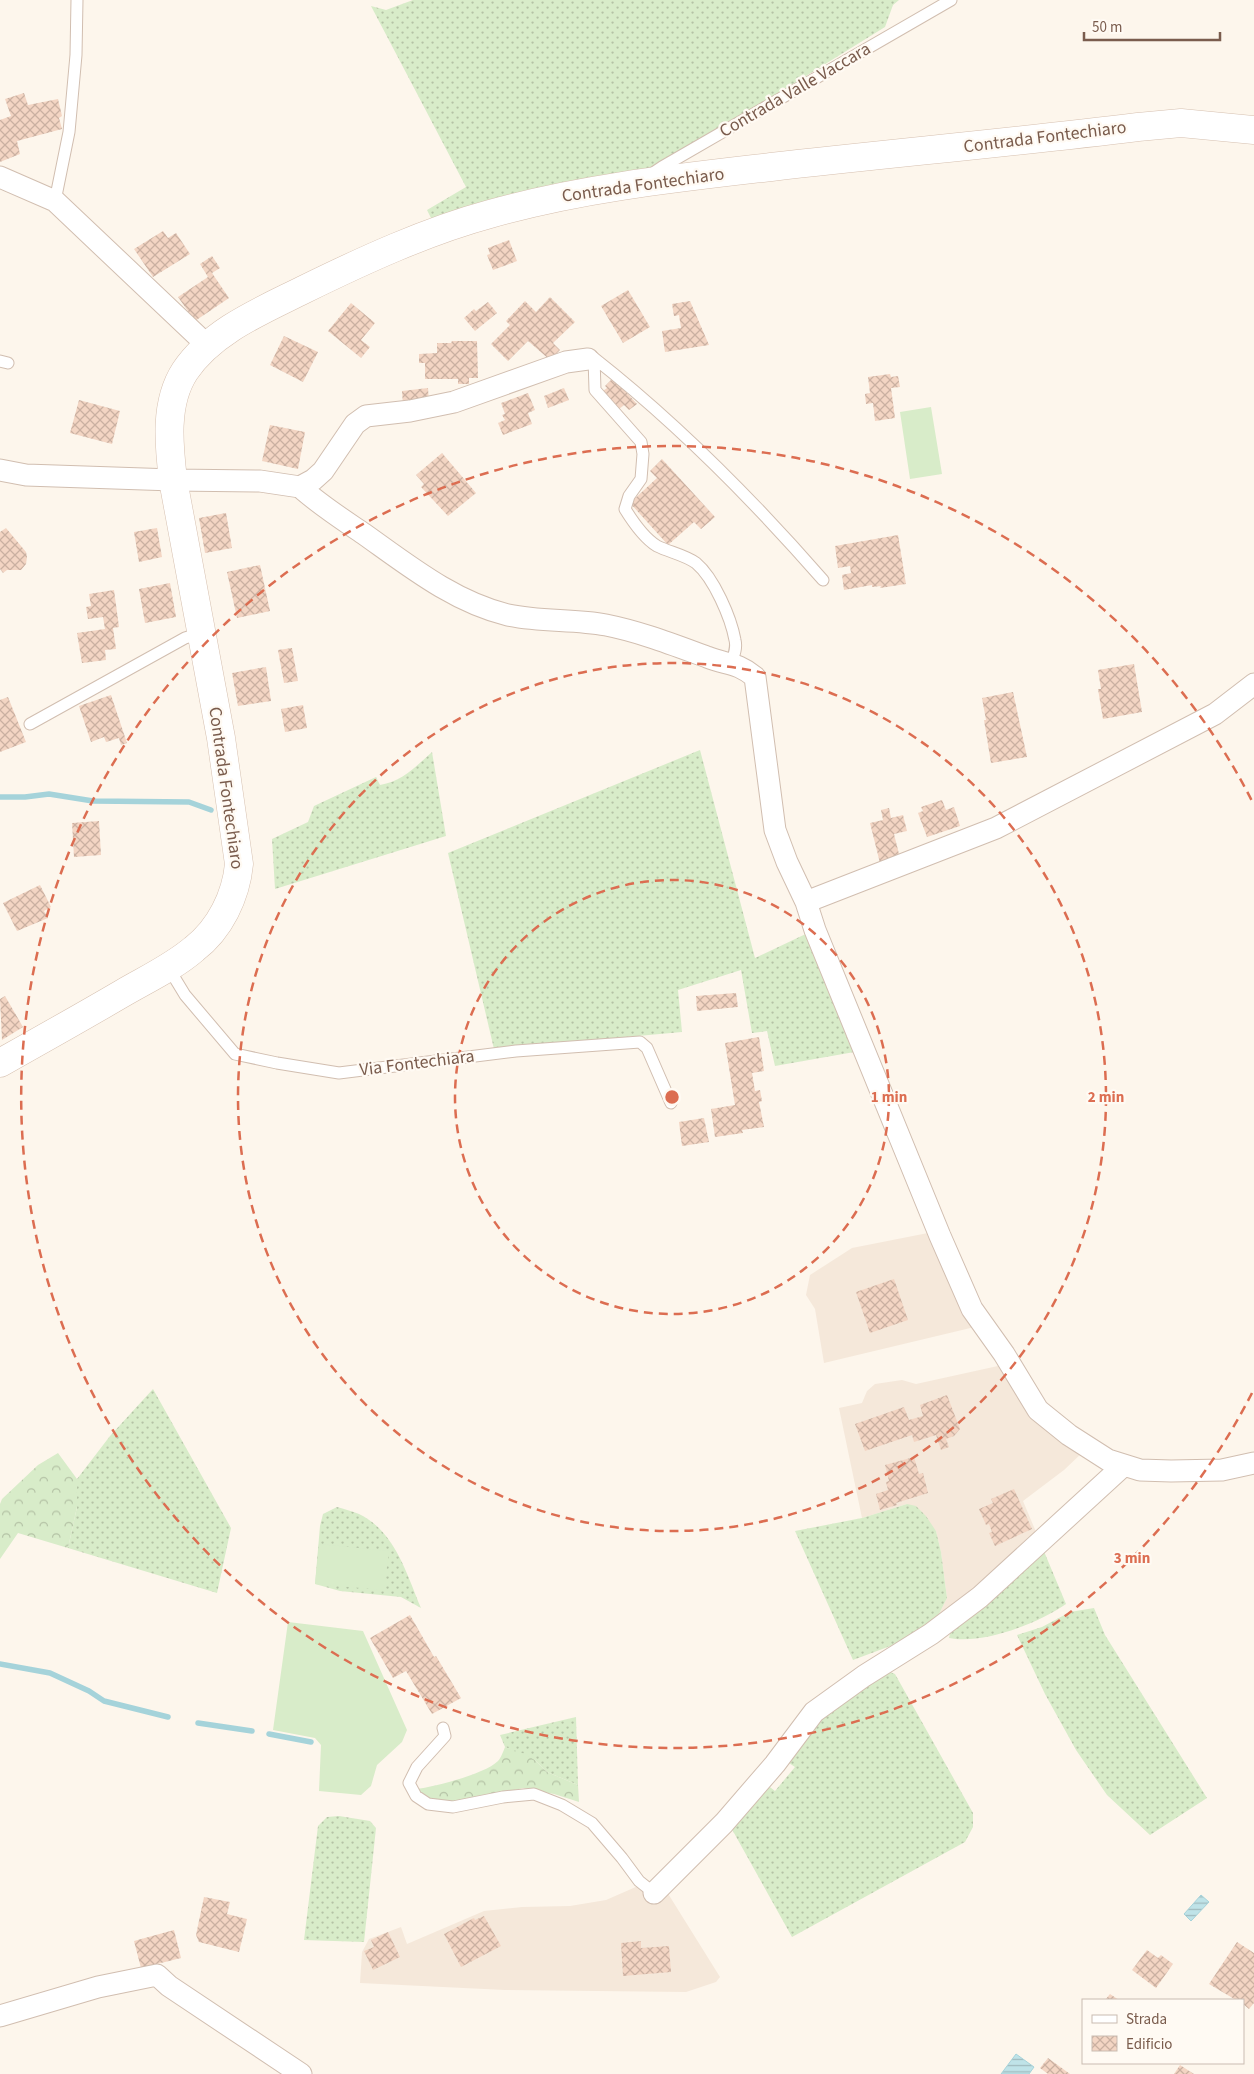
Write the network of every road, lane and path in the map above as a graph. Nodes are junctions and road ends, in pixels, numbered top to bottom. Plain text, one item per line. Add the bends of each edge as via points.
1 (77, 0) edge
2 (951, 0) edge
3 (1254, 130) edge
4 (0, 177) edge
5 (641, 182) junction
6 (55, 201) junction
7 (208, 346) junction
8 (591, 359) junction
9 (0, 470) edge
10 (173, 480) junction
11 (300, 487) junction
12 (823, 580) dead end
13 (201, 632) junction
14 (731, 663) junction
15 (1254, 684) edge
16 (30, 724) dead end
17 (806, 902) junction
18 (168, 967) junction
19 (0, 1064) edge
20 (671, 1103) dead end
21 (1254, 1463) edge
22 (1123, 1466) junction
23 (442, 1728) dead end
24 (654, 1893) joint
25 (0, 2016) edge
26 (301, 2074) edge

1 - 6 lane via 69,132
2 - 5 lane, Contrada Valle Vaccara via 662,166
3 - 5 main road, Contrada Fontechiaro via 1181,124 1138,127
4 - 6 street
5 - 7 main road, Contrada Fontechiaro via 487,214 426,236 323,280 257,313
6 - 7 street
7 - 10 main road, Contrada Fontechiaro via 184,373 172,407 169,446
8 - 11 street via 566,362 454,402 366,416 355,424 323,470
8 - 12 lane via 639,393 762,510
8 - 14 lane via 595,390 641,442 640,479 628,496 624,509 656,545 695,563 710,580 726,611 736,641
9 - 10 street via 26,475
10 - 11 street via 260,481
10 - 13 main road, Contrada Fontechiaro
11 - 14 street via 320,505 426,578 468,601 509,615 606,625
13 - 16 lane
13 - 18 main road, Contrada Fontechiaro via 240,864 238,881 228,908 218,923 196,949
14 - 17 street via 755,677 776,830 786,862
15 - 17 street via 1215,714 996,828
17 - 22 street via 972,1308 1038,1410 1069,1435
18 - 19 main road, Contrada Fontechiaro
18 - 20 lane, Via Fontechiara via 186,995 235,1054 339,1072 516,1051 640,1042 647,1048
21 - 22 street via 1222,1470 1171,1472
22 - 24 street via 980,1597 931,1634 814,1712 724,1823
23 - 24 lane via 445,1736 417,1767 409,1783 416,1796 428,1804 453,1807 534,1794 562,1805 592,1823 639,1882
25 - 26 street via 98,1987 156,1975

